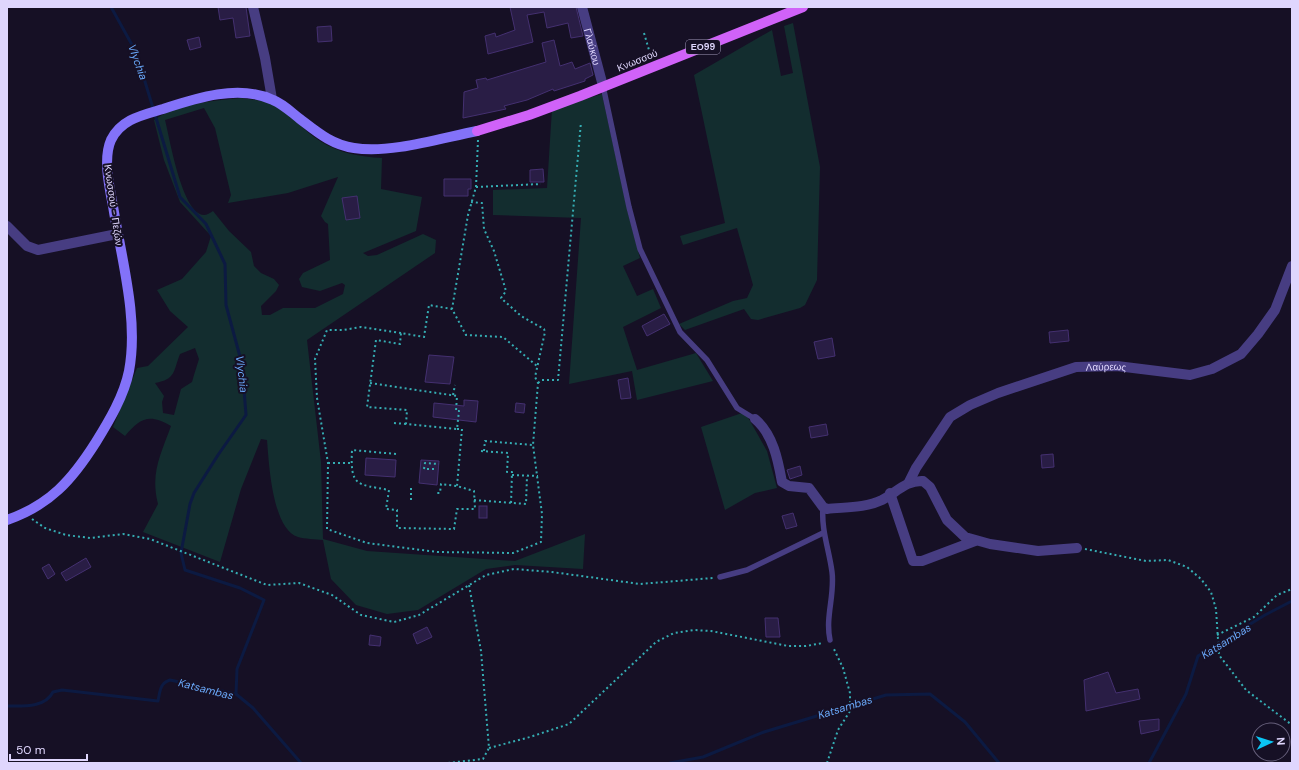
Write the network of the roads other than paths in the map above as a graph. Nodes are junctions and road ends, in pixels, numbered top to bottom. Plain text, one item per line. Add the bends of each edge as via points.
1 (253, 7) edge
2 (582, 7) edge
3 (803, 7) edge
4 (603, 86) junction
5 (272, 99) junction
6 (477, 131) joint
7 (7, 226) edge
8 (117, 234) junction
9 (1292, 266) edge
10 (755, 419) joint
11 (909, 482) junction
12 (890, 493) junction
13 (823, 507) junction
14 (7, 520) edge
15 (823, 533) junction
16 (975, 541) junction
17 (1077, 548) road end
18 (720, 577) road end
19 (830, 640) road end

1 - 5 street
2 - 4 street, Γλαύκου
3 - 4 main road, Κνωσσού / ΕΟ99
4 - 6 main road, Κνωσσού / ΕΟ99 via 529,115
4 - 10 lane via 640,248 680,332 707,360 737,408
5 - 6 main road, Κνωσσού - Πεζών via 323,137 354,148 380,149
5 - 8 main road, Κνωσσού - Πεζών via 236,93 203,97 123,124 114,134 110,144 109,179
7 - 8 street via 27,246 38,250
8 - 14 main road, Κνωσσού - Πεζών via 132,328 128,377 111,417 72,477 48,499
9 - 11 street, Λαύρεως via 1275,310 1240,354 1212,369 1190,374 1117,366 1076,367 998,393 950,417
10 - 13 street via 773,445 782,482 789,486 809,488
11 - 12 street
11 - 16 street via 923,481 930,487 947,520 965,537
12 - 13 street via 883,499 864,506
12 - 16 street via 913,561 922,561
13 - 15 lane
15 - 18 lane via 748,570
15 - 19 lane via 832,573 828,624
16 - 17 street via 1038,551

